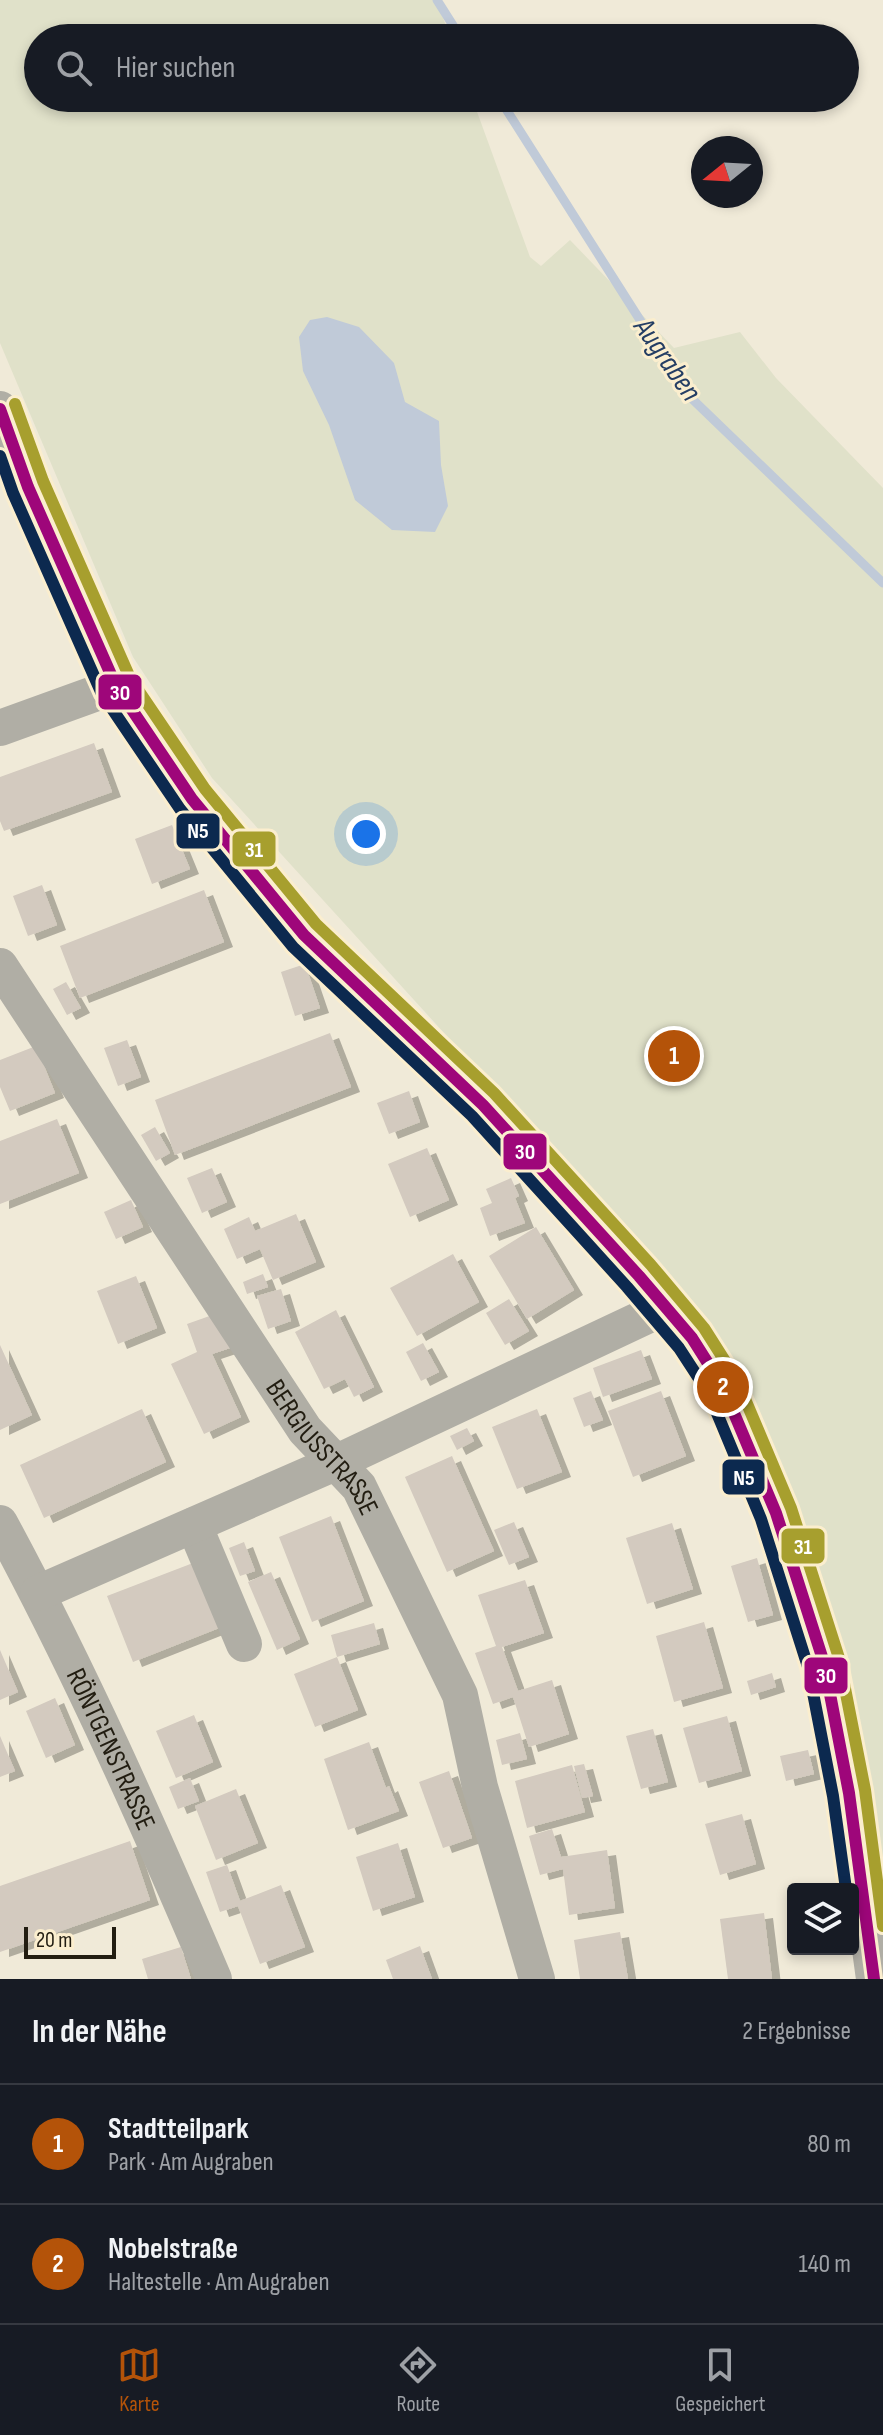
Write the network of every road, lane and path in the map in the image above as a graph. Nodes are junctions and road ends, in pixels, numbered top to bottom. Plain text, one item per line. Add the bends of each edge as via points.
1 (0, 409) edge
2 (116, 686) junction
3 (0, 728) edge
4 (0, 966) edge
5 (666, 1307) junction
6 (335, 1463) junction
7 (0, 1523) edge
8 (194, 1525) junction
9 (38, 1593) junction
10 (244, 1644) dead end
11 (214, 1979) edge
12 (537, 1979) edge
13 (874, 1979) edge

1 - 2 street via 28,487
2 - 3 street
2 - 5 street via 192,799 304,935 483,1105
4 - 6 street, BERGIUSSTRASSE via 305,1430
5 - 6 street
5 - 13 street via 723,1387 776,1513 824,1663 849,1793
6 - 8 street
6 - 12 street, BERGIUSSTRASSE via 359,1487 460,1695 480,1787
7 - 9 street, RÖNTGENSTRASSE
8 - 9 street
8 - 10 street
9 - 11 street, RÖNTGENSTRASSE via 148,1823

